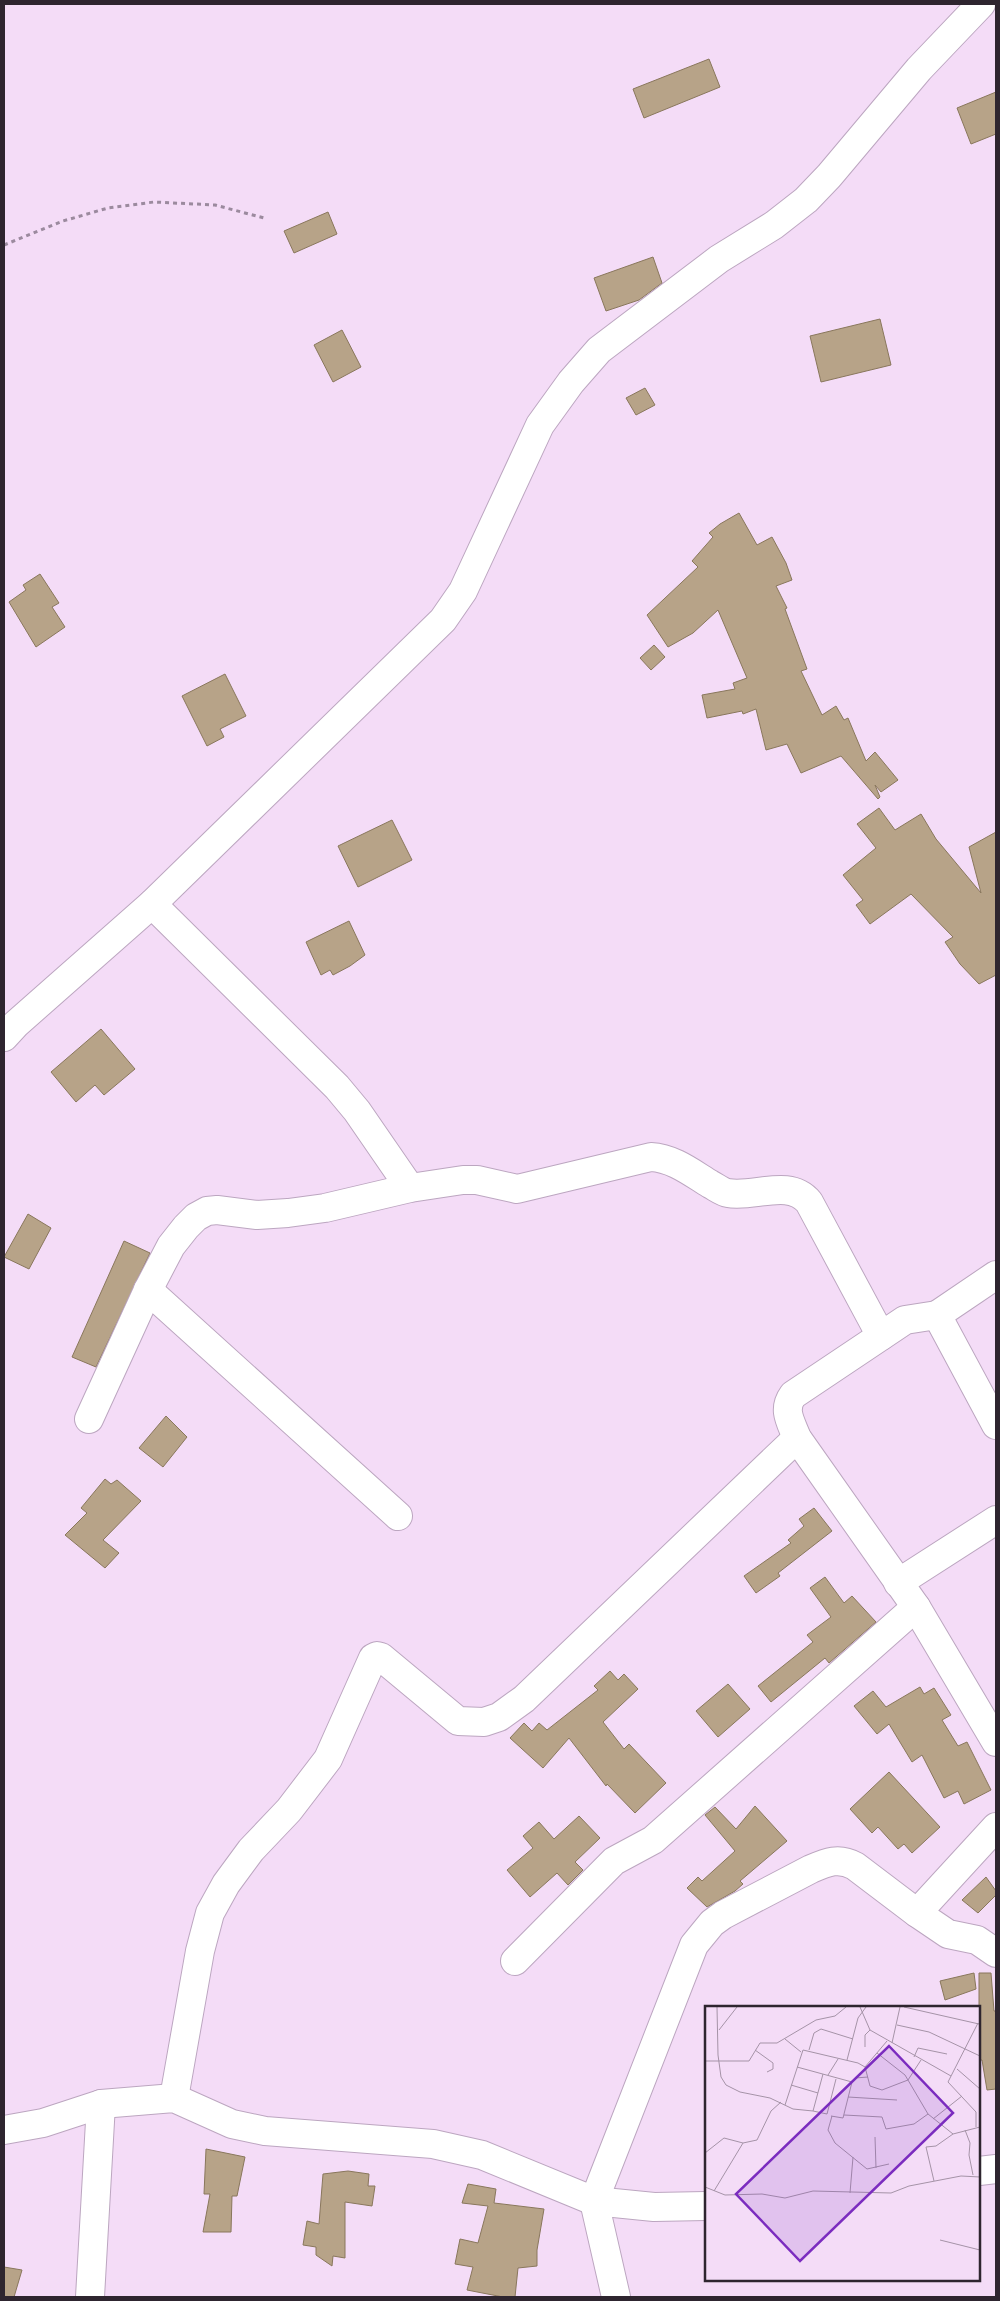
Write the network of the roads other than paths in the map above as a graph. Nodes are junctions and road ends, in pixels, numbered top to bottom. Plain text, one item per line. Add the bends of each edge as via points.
1 (981, 4) edge
2 (152, 904) junction
3 (4, 1037) edge
4 (410, 1188) junction
5 (996, 1275) edge
6 (148, 1290) junction
7 (937, 1314) junction
8 (881, 1336) junction
9 (89, 1419) dead end
10 (996, 1425) edge
11 (797, 1438) junction
12 (398, 1516) dead end
13 (996, 1520) edge
14 (898, 1583) junction
15 (916, 1607) junction
16 (996, 1742) edge
17 (996, 1827) edge
18 (917, 1913) junction
19 (996, 1953) edge
20 (515, 1961) dead end
21 (174, 2098) junction
22 (101, 2104) junction
23 (4, 2130) edge
24 (996, 2169) edge
25 (980, 2171) edge
26 (594, 2201) junction
27 (705, 2206) edge
28 (90, 2297) edge
29 (616, 2297) edge

1 - 2 street via 919,69 806,200 774,225 719,259 599,350 540,425 463,590 443,620
2 - 3 street
2 - 4 street via 337,1087
4 - 6 street via 325,1208 288,1213 257,1215 207,1211 196,1217 171,1246
4 - 8 street via 478,1180 518,1189 651,1157 672,1162 727,1193 797,1191 809,1202
5 - 7 street
6 - 9 street
6 - 12 street
7 - 8 street via 905,1320
7 - 10 street
8 - 11 street via 793,1395 787,1403 786,1413
11 - 14 street
11 - 21 street via 524,1698 499,1717 484,1722 458,1721 381,1657 373,1658 328,1760 289,1810 251,1850 210,1913 200,1951
13 - 14 street
14 - 15 street
15 - 16 street
15 - 20 street via 653,1840 614,1860
17 - 18 street
18 - 19 street via 948,1934 978,1940
18 - 26 street via 855,1866 837,1860 811,1869 712,1923 694,1945
21 - 22 street
21 - 26 street via 232,2124 265,2131 432,2144 482,2155
22 - 23 street via 43,2123
22 - 28 street
24 - 25 street
26 - 27 street via 654,2207
26 - 29 street

